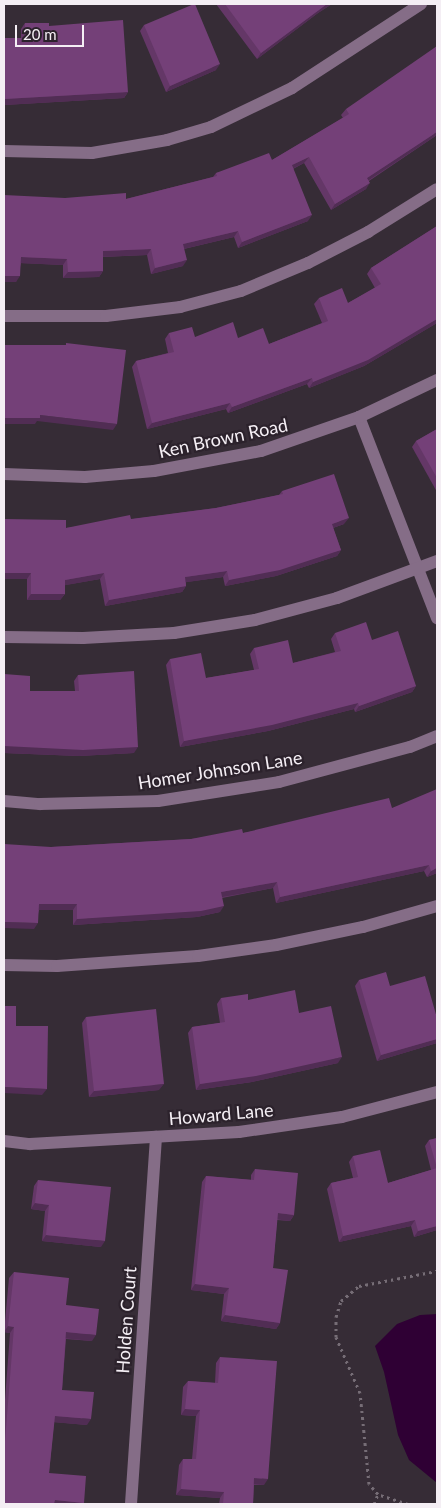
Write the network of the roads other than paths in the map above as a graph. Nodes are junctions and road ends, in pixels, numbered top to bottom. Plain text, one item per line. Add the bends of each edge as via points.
1 (421, 4) edge
2 (4, 151) edge
3 (437, 189) edge
4 (4, 316) edge
5 (437, 380) edge
6 (360, 417) junction
7 (4, 474) edge
8 (437, 561) edge
9 (419, 569) junction
10 (437, 618) edge
11 (4, 637) edge
12 (437, 736) edge
13 (4, 801) edge
14 (437, 906) edge
15 (4, 965) edge
16 (437, 1092) edge
17 (156, 1137) junction
18 (4, 1141) edge
19 (131, 1504) edge

1 - 2 street via 292,88 211,127 158,142 92,153
3 - 4 street via 368,232 308,263 241,291 180,307 106,316
5 - 6 street, Ken Brown Road
6 - 7 street, Ken Brown Road via 261,451 205,463 86,477
6 - 9 street
8 - 9 street
9 - 10 street
9 - 11 street via 336,598 255,620 174,633
12 - 13 street, Homer Johnson Lane via 410,748 279,782 158,801 40,804
14 - 15 street via 286,943 198,956 57,966
16 - 17 street, Howard Lane via 342,1117 239,1132
17 - 18 street, Howard Lane via 30,1144
17 - 19 street, Holden Court

